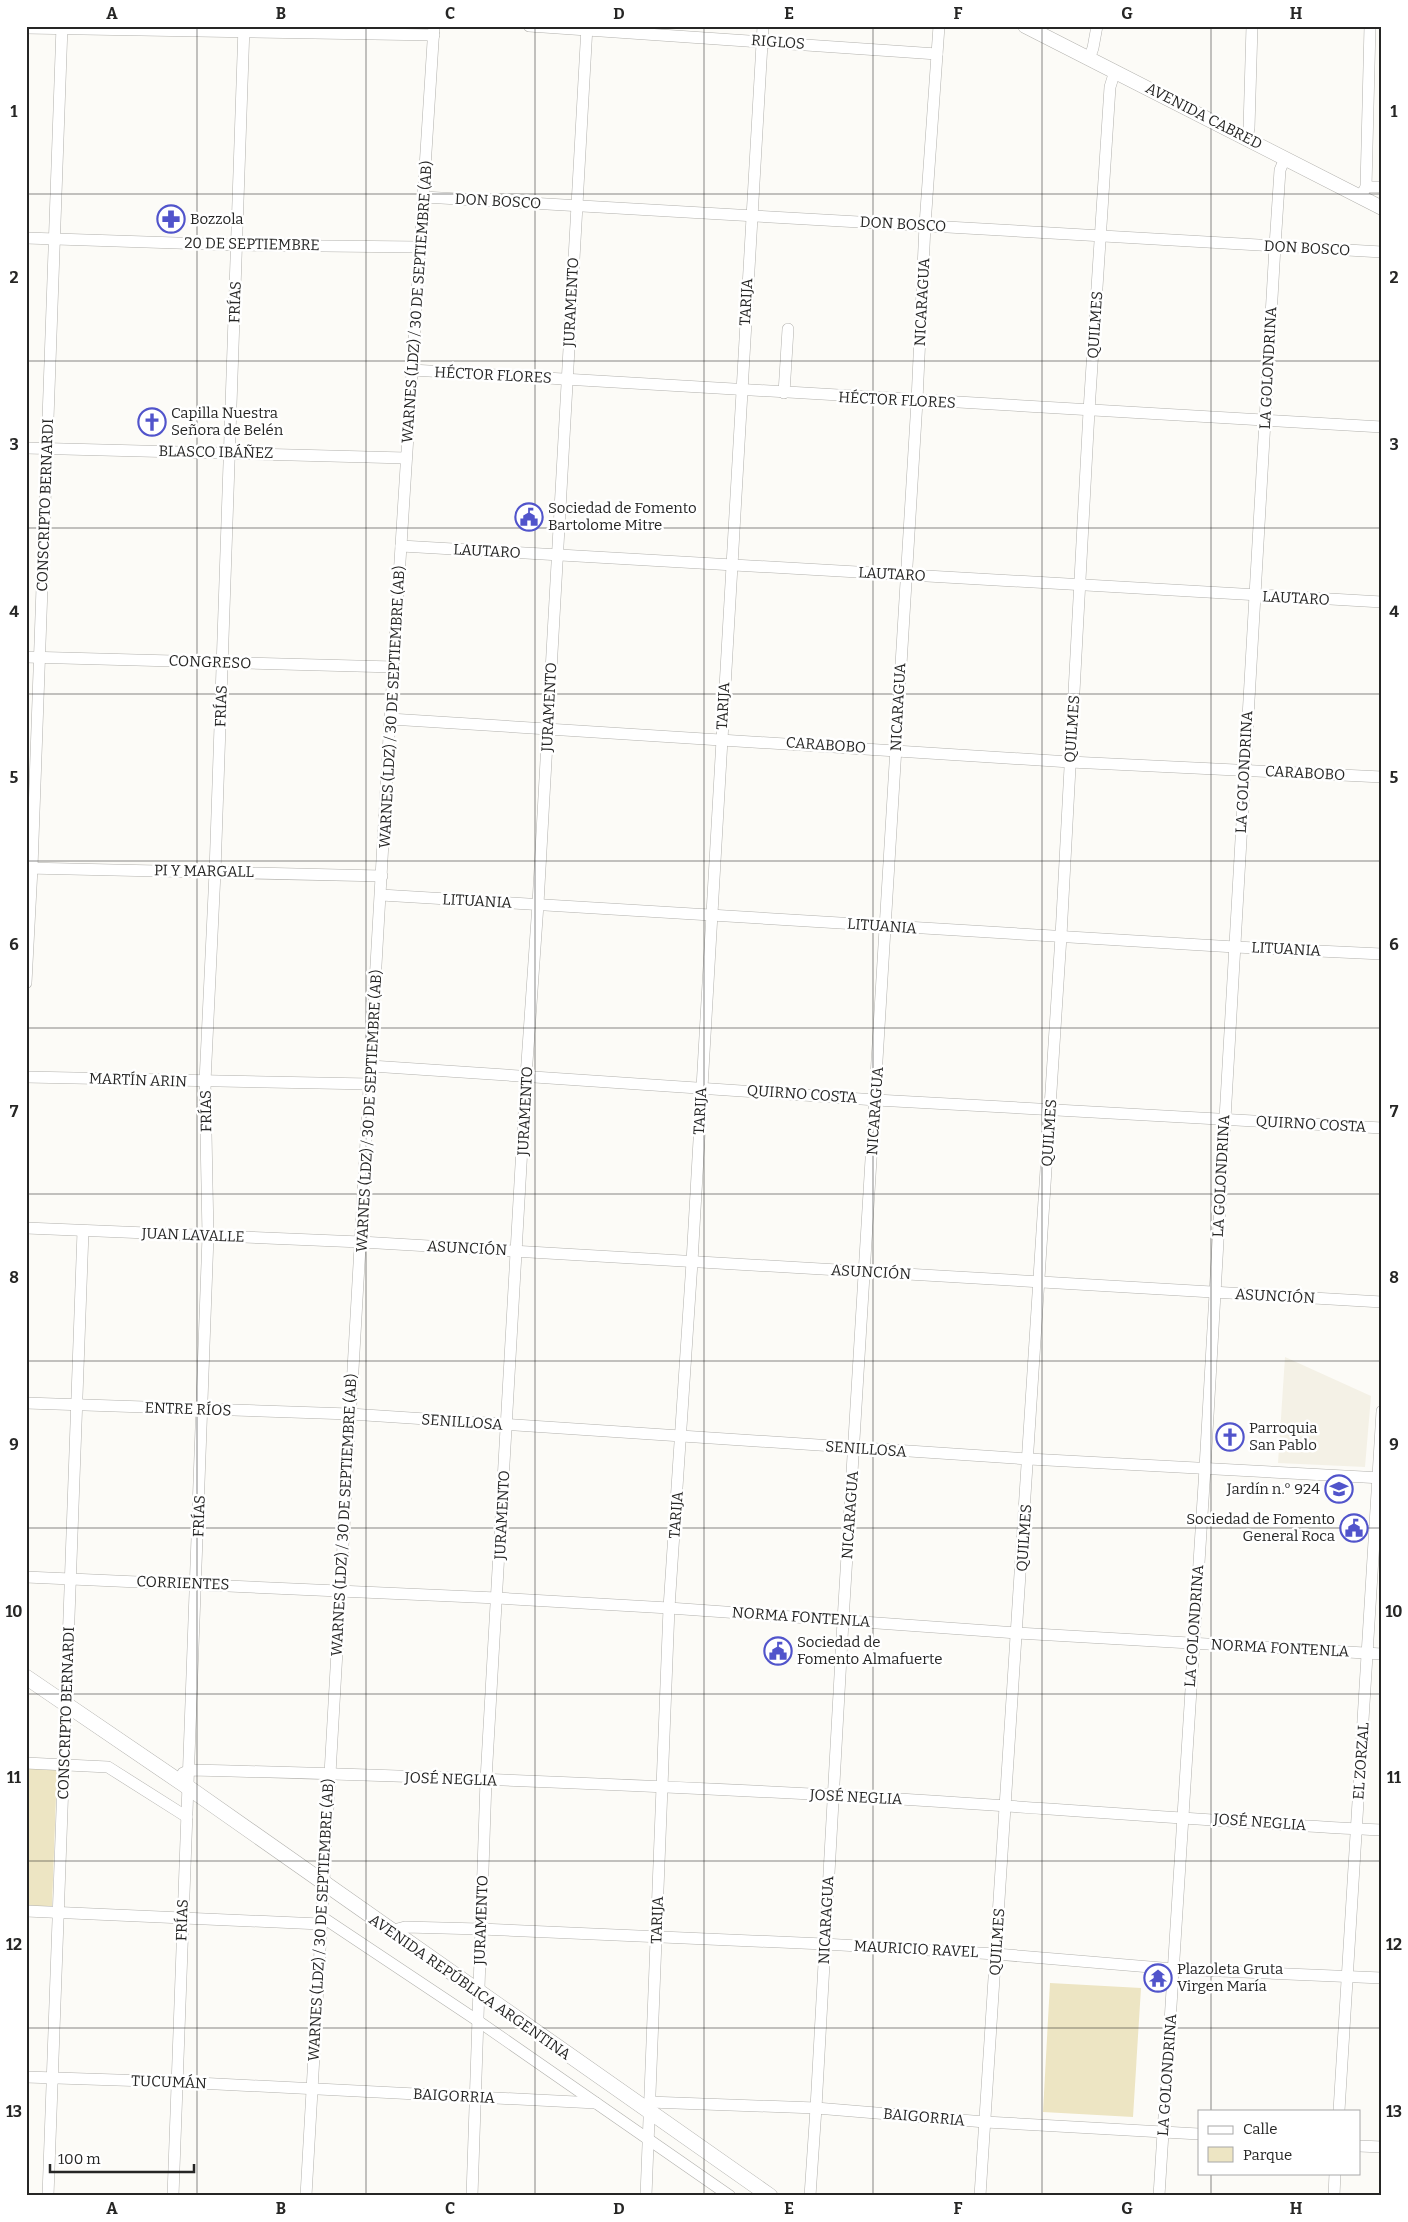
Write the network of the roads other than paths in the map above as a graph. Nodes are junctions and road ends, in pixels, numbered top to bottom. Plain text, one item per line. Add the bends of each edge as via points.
1 (529, 26) edge
2 (763, 26) edge
3 (939, 26) edge
4 (1025, 26) edge
5 (1097, 26) edge
6 (1252, 26) edge
7 (1370, 26) edge
8 (26, 28) edge
9 (62, 28) edge
10 (587, 28) edge
11 (244, 30) edge
12 (434, 31) edge
13 (762, 41) junction
14 (937, 54) junction
15 (1089, 59) junction
16 (1115, 71) junction
17 (1247, 138) junction
18 (1285, 158) junction
19 (1382, 187) edge
20 (1363, 192) junction
21 (424, 197) junction
22 (576, 205) junction
23 (1382, 208) edge
24 (751, 214) junction
25 (925, 225) junction
26 (1101, 236) junction
27 (26, 238) edge
28 (54, 238) junction
29 (237, 244) junction
30 (1275, 246) junction
31 (419, 247) junction
32 (1382, 252) edge
33 (788, 329) dead end
34 (412, 370) junction
35 (567, 379) junction
36 (742, 391) junction
37 (784, 393) junction
38 (917, 401) junction
39 (1089, 411) junction
40 (1265, 420) junction
41 (1382, 427) edge
42 (26, 448) edge
43 (47, 448) junction
44 (230, 452) junction
45 (406, 458) junction
46 (401, 546) junction
47 (557, 555) junction
48 (732, 565) junction
49 (906, 574) junction
50 (1081, 586) junction
51 (1254, 595) junction
52 (1382, 602) edge
53 (26, 657) edge
54 (39, 657) junction
55 (222, 663) junction
56 (394, 667) junction
57 (390, 719) junction
58 (548, 728) junction
59 (721, 739) junction
60 (896, 750) junction
61 (1070, 762) junction
62 (1244, 770) junction
63 (1382, 777) edge
64 (29, 868) edge
65 (215, 872) junction
66 (382, 876) junction
67 (381, 895) junction
68 (538, 904) junction
69 (711, 914) junction
70 (886, 926) junction
71 (1062, 936) junction
72 (1234, 947) junction
73 (1382, 954) edge
74 (26, 983) edge
75 (371, 1066) junction
76 (26, 1077) edge
77 (526, 1077) junction
78 (205, 1082) junction
79 (370, 1084) junction
80 (702, 1087) junction
81 (876, 1100) junction
82 (1050, 1110) junction
83 (1224, 1120) junction
84 (1382, 1128) edge
85 (26, 1228) edge
86 (84, 1231) junction
87 (208, 1236) junction
88 (361, 1242) junction
89 (517, 1250) junction
90 (692, 1262) junction
91 (864, 1272) junction
92 (1039, 1282) junction
93 (1214, 1293) junction
94 (1382, 1302) edge
95 (26, 1403) edge
96 (78, 1405) junction
97 (202, 1409) junction
98 (1382, 1411) edge
99 (350, 1414) junction
100 (507, 1426) junction
101 (681, 1436) junction
102 (854, 1448) junction
103 (1029, 1459) junction
104 (1205, 1468) junction
105 (1380, 1478) edge
106 (26, 1577) edge
107 (70, 1579) junction
108 (196, 1583) junction
109 (340, 1590) junction
110 (497, 1598) junction
111 (669, 1608) junction
112 (843, 1620) junction
113 (1017, 1633) junction
114 (1192, 1643) junction
115 (1368, 1653) junction
116 (1382, 1654) edge
117 (26, 1677) edge
118 (67, 1704) junction
119 (26, 1763) edge
120 (64, 1764) junction
121 (190, 1770) junction
122 (329, 1774) junction
123 (172, 1777) junction
124 (486, 1780) junction
125 (662, 1787) junction
126 (188, 1788) junction
127 (833, 1795) junction
128 (1006, 1806) junction
129 (187, 1817) junction
130 (1182, 1817) junction
131 (1357, 1829) junction
132 (1382, 1830) edge
133 (323, 1884) junction
134 (26, 1911) edge
135 (58, 1913) junction
136 (182, 1917) junction
137 (321, 1921) junction
138 (480, 1929) junction
139 (390, 1931) junction
140 (657, 1937) junction
141 (824, 1944) junction
142 (996, 1954) junction
143 (1174, 1968) junction
144 (1349, 1976) junction
145 (1382, 1978) edge
146 (479, 1992) junction
147 (478, 2021) junction
148 (26, 2077) edge
149 (52, 2077) junction
150 (178, 2082) junction
151 (312, 2089) junction
152 (476, 2096) junction
153 (596, 2103) junction
154 (649, 2107) junction
155 (816, 2108) junction
156 (1339, 2110) edge
157 (985, 2122) junction
158 (1164, 2132) junction
159 (1198, 2134) edge
160 (648, 2139) junction
161 (1360, 2146) edge
162 (1382, 2147) edge
163 (1335, 2174) edge
164 (48, 2196) edge
165 (173, 2196) edge
166 (306, 2196) edge
167 (472, 2196) edge
168 (646, 2196) edge
169 (730, 2196) edge
170 (770, 2196) edge
171 (810, 2196) edge
172 (980, 2196) edge
173 (1159, 2196) edge
174 (1334, 2196) edge

1 - 10 street, RIGLOS
2 - 13 street, TARIJA
3 - 14 street, NICARAGUA
4 - 15 street, AVENIDA CABRED
5 - 15 street
6 - 17 street
7 - 20 street
8 - 9 street
9 - 11 street
9 - 28 street, CONSCRIPTO BERNARDI
10 - 13 street, RIGLOS
10 - 22 street, JURAMENTO
11 - 12 street
11 - 29 street, FRÍAS
12 - 21 street, WARNES (LDZ) / 30 DE SEPTIEMBRE (AB)
13 - 14 street, RIGLOS
13 - 24 street, TARIJA
14 - 25 street, NICARAGUA
15 - 16 street, AVENIDA CABRED
16 - 17 street, AVENIDA CABRED
16 - 26 street, QUILMES via 1110,86
17 - 18 street, AVENIDA CABRED
18 - 20 street, AVENIDA CABRED
18 - 30 street, LA GOLONDRINA via 1280,170
19 - 20 street
20 - 23 street, AVENIDA CABRED
21 - 22 street, DON BOSCO
21 - 31 street, WARNES (LDZ) / 30 DE SEPTIEMBRE (AB)
22 - 24 street, DON BOSCO
22 - 35 street, JURAMENTO
24 - 25 street, DON BOSCO
24 - 36 street, TARIJA
25 - 26 street, DON BOSCO
25 - 38 street, NICARAGUA
26 - 30 street, DON BOSCO
26 - 39 street, QUILMES
27 - 28 street, 20 DE SEPTIEMBRE
28 - 29 street, 20 DE SEPTIEMBRE
28 - 43 street, CONSCRIPTO BERNARDI
29 - 31 street, 20 DE SEPTIEMBRE
29 - 44 street, FRÍAS
30 - 32 street, DON BOSCO
30 - 40 street, LA GOLONDRINA
31 - 34 street, WARNES (LDZ) / 30 DE SEPTIEMBRE (AB)
33 - 37 street
34 - 35 street, HÉCTOR FLORES
34 - 45 street, WARNES (LDZ) / 30 DE SEPTIEMBRE (AB)
35 - 36 street, HÉCTOR FLORES
35 - 47 street, JURAMENTO
36 - 37 street, HÉCTOR FLORES
36 - 48 street, TARIJA
37 - 38 street, HÉCTOR FLORES
38 - 39 street, HÉCTOR FLORES
38 - 49 street, NICARAGUA
39 - 40 street, HÉCTOR FLORES
39 - 50 street, QUILMES
40 - 41 street, HÉCTOR FLORES
40 - 51 street, LA GOLONDRINA
42 - 43 street, BLASCO IBÁÑEZ
43 - 44 street, BLASCO IBÁÑEZ
43 - 54 street, CONSCRIPTO BERNARDI
44 - 45 street, BLASCO IBÁÑEZ
44 - 55 street, FRÍAS
45 - 46 street, WARNES (LDZ) / 30 DE SEPTIEMBRE (AB)
46 - 47 street, LAUTARO
46 - 56 street, WARNES (LDZ) / 30 DE SEPTIEMBRE (AB)
47 - 48 street, LAUTARO
47 - 58 street, JURAMENTO
48 - 49 street, LAUTARO
48 - 59 street, TARIJA
49 - 50 street, LAUTARO
49 - 60 street, NICARAGUA
50 - 51 street, LAUTARO
50 - 61 street, QUILMES
51 - 52 street, LAUTARO
51 - 62 street, LA GOLONDRINA
53 - 54 street, CONGRESO
54 - 55 street, CONGRESO
54 - 64 street, CONSCRIPTO BERNARDI
55 - 56 street, CONGRESO
55 - 65 street, FRÍAS
56 - 57 street, WARNES (LDZ) / 30 DE SEPTIEMBRE (AB)
57 - 58 street, CARABOBO
57 - 66 street, WARNES (LDZ) / 30 DE SEPTIEMBRE (AB)
58 - 59 street, CARABOBO
58 - 68 street, JURAMENTO
59 - 60 street, CARABOBO
59 - 69 street, TARIJA
60 - 61 street, CARABOBO
60 - 70 street, NICARAGUA
61 - 62 street, CARABOBO
61 - 71 street, QUILMES
62 - 63 street, CARABOBO
62 - 72 street, LA GOLONDRINA
64 - 65 street, PI Y MARGALL
64 - 74 street, CONSCRIPTO BERNARDI
65 - 66 street, PI Y MARGALL
65 - 78 street, FRÍAS
66 - 67 street, WARNES (LDZ) / 30 DE SEPTIEMBRE (AB)
67 - 68 street, LITUANIA
67 - 75 street, WARNES (LDZ) / 30 DE SEPTIEMBRE (AB)
68 - 69 street, LITUANIA
68 - 77 street, JURAMENTO
69 - 70 street, LITUANIA
69 - 80 street, TARIJA
70 - 71 street, LITUANIA
70 - 81 street, NICARAGUA
71 - 72 street, LITUANIA
71 - 82 street, QUILMES
72 - 73 street, LITUANIA
72 - 83 street, LA GOLONDRINA
75 - 77 street, QUIRNO COSTA
75 - 79 street, WARNES (LDZ) / 30 DE SEPTIEMBRE (AB)
76 - 78 street, MARTÍN ARIN
77 - 80 street, QUIRNO COSTA
77 - 89 street, JURAMENTO
78 - 79 street, MARTÍN ARIN
78 - 87 street, FRÍAS
79 - 88 street, WARNES (LDZ) / 30 DE SEPTIEMBRE (AB)
80 - 81 street, QUIRNO COSTA
80 - 90 street, TARIJA
81 - 82 street, QUIRNO COSTA
81 - 91 street, NICARAGUA
82 - 83 street, QUIRNO COSTA
82 - 92 street, QUILMES
83 - 84 street, QUIRNO COSTA
83 - 93 street, LA GOLONDRINA
85 - 86 street, JUAN LAVALLE
86 - 87 street, JUAN LAVALLE
86 - 96 street, CONSCRIPTO BERNARDI
87 - 88 street, JUAN LAVALLE
87 - 97 street, FRÍAS
88 - 89 street, ASUNCIÓN
88 - 99 street, WARNES (LDZ) / 30 DE SEPTIEMBRE (AB)
89 - 90 street, ASUNCIÓN
89 - 100 street, JURAMENTO
90 - 91 street, ASUNCIÓN
90 - 101 street, TARIJA
91 - 92 street, ASUNCIÓN
91 - 102 street, NICARAGUA
92 - 93 street, ASUNCIÓN
92 - 103 street, QUILMES
93 - 94 street, ASUNCIÓN
93 - 104 street, LA GOLONDRINA
95 - 96 street, ENTRE RÍOS
96 - 97 street, ENTRE RÍOS
96 - 107 street, CONSCRIPTO BERNARDI
97 - 99 street, ENTRE RÍOS
97 - 108 street, FRÍAS
98 - 105 street, EL ZORZAL
99 - 100 street, SENILLOSA
99 - 109 street, WARNES (LDZ) / 30 DE SEPTIEMBRE (AB)
100 - 101 street, SENILLOSA
100 - 110 street, JURAMENTO
101 - 102 street, SENILLOSA
101 - 111 street, TARIJA
102 - 103 street, SENILLOSA
102 - 112 street, NICARAGUA
103 - 104 street, SENILLOSA
103 - 113 street, QUILMES
104 - 105 street, SENILLOSA
104 - 114 street, LA GOLONDRINA
105 - 115 street, EL ZORZAL
106 - 107 street, CORRIENTES
107 - 108 street, CORRIENTES
107 - 118 street, CONSCRIPTO BERNARDI
108 - 109 street, CORRIENTES
108 - 121 street, FRÍAS
109 - 110 street, NORMA FONTENLA
109 - 122 street, WARNES (LDZ) / 30 DE SEPTIEMBRE (AB)
110 - 111 street, NORMA FONTENLA
110 - 124 street, JURAMENTO
111 - 112 street, NORMA FONTENLA
111 - 125 street, TARIJA
112 - 113 street, NORMA FONTENLA
112 - 127 street, NICARAGUA
113 - 114 street, NORMA FONTENLA
113 - 128 street, QUILMES
114 - 115 street, NORMA FONTENLA
114 - 130 street, LA GOLONDRINA
115 - 116 street, NORMA FONTENLA
115 - 131 street, EL ZORZAL
117 - 118 main road, AVENIDA REPÚBLICA ARGENTINA
118 - 120 street, CONSCRIPTO BERNARDI
118 - 123 main road, AVENIDA REPÚBLICA ARGENTINA
119 - 120 street
120 - 129 street via 108,1767
120 - 135 street, CONSCRIPTO BERNARDI
121 - 122 street, JOSÉ NEGLIA
121 - 123 street
121 - 126 street, FRÍAS
122 - 124 street, JOSÉ NEGLIA
122 - 133 street, WARNES (LDZ) / 30 DE SEPTIEMBRE (AB)
123 - 126 main road, AVENIDA REPÚBLICA ARGENTINA
124 - 125 street, JOSÉ NEGLIA
124 - 138 street, JURAMENTO
125 - 127 street, JOSÉ NEGLIA
125 - 140 street, TARIJA
126 - 129 street, FRÍAS
126 - 133 main road, AVENIDA REPÚBLICA ARGENTINA
127 - 128 street, JOSÉ NEGLIA
127 - 141 street, NICARAGUA
128 - 130 street, JOSÉ NEGLIA
128 - 142 street, QUILMES
129 - 136 street, FRÍAS
130 - 131 street, JOSÉ NEGLIA
130 - 143 street, LA GOLONDRINA
131 - 132 street, JOSÉ NEGLIA
131 - 144 street, EL ZORZAL
133 - 137 street, WARNES (LDZ) / 30 DE SEPTIEMBRE (AB)
133 - 139 main road, AVENIDA REPÚBLICA ARGENTINA
134 - 135 street
135 - 136 street
135 - 149 street, CONSCRIPTO BERNARDI
136 - 137 street
136 - 150 street, FRÍAS
137 - 147 street, AVENIDA REPÚBLICA ARGENTINA
137 - 151 street, WARNES (LDZ) / 30 DE SEPTIEMBRE (AB)
138 - 139 street, MAURICIO RAVEL via 405,1927
138 - 140 street, MAURICIO RAVEL
138 - 146 street, JURAMENTO
139 - 146 main road, AVENIDA REPÚBLICA ARGENTINA
140 - 141 street, MAURICIO RAVEL
140 - 154 street, TARIJA
141 - 142 street, MAURICIO RAVEL
141 - 155 street, NICARAGUA
142 - 143 street, MAURICIO RAVEL
142 - 157 street, QUILMES
143 - 144 street, MAURICIO RAVEL
143 - 158 street, LA GOLONDRINA
144 - 145 street, MAURICIO RAVEL
144 - 156 street, EL ZORZAL
146 - 147 street, JURAMENTO
146 - 154 main road, AVENIDA REPÚBLICA ARGENTINA
147 - 152 street, JURAMENTO
147 - 153 street, AVENIDA REPÚBLICA ARGENTINA
148 - 149 street, TUCUMÁN
149 - 150 street, TUCUMÁN
149 - 164 street, CONSCRIPTO BERNARDI
150 - 151 street, TUCUMÁN
150 - 165 street, FRÍAS
151 - 152 street, BAIGORRIA
151 - 166 street, WARNES (LDZ) / 30 DE SEPTIEMBRE (AB)
152 - 153 street, BAIGORRIA
152 - 167 street, JURAMENTO
153 - 160 street, AVENIDA REPÚBLICA ARGENTINA
154 - 155 street, BAIGORRIA
154 - 160 street, TARIJA
154 - 170 main road, AVENIDA REPÚBLICA ARGENTINA
155 - 157 street, BAIGORRIA
155 - 171 street, NICARAGUA
157 - 158 street, BAIGORRIA
157 - 172 street, QUILMES
158 - 159 street, BAIGORRIA
158 - 173 street, LA GOLONDRINA
160 - 168 street, TARIJA
160 - 169 street, AVENIDA REPÚBLICA ARGENTINA
161 - 162 street
163 - 174 street

